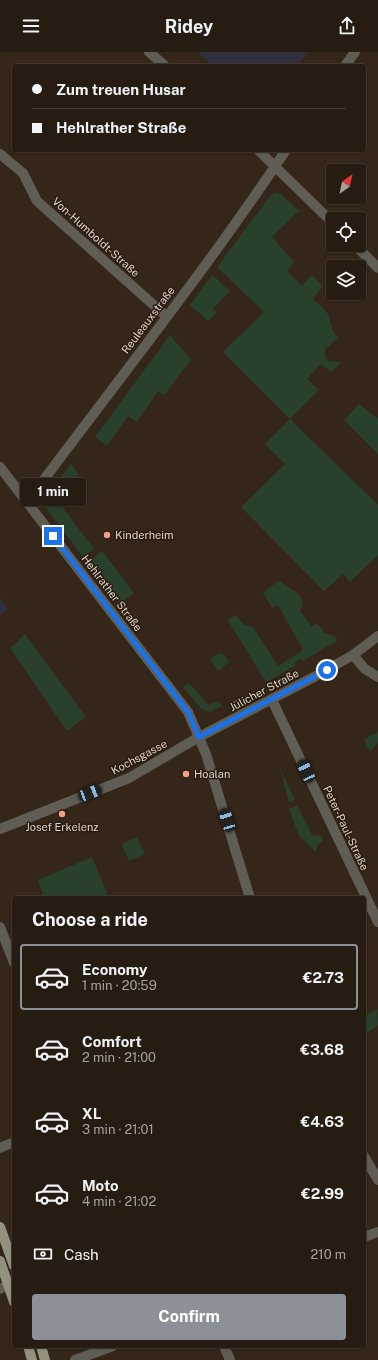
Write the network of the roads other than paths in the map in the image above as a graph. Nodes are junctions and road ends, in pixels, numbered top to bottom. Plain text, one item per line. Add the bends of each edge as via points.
1 (149, 52) edge
2 (355, 52) edge
3 (163, 64) edge
4 (346, 64) edge
5 (260, 152) edge
6 (285, 152) edge
7 (0, 154) edge
8 (275, 166) junction
9 (326, 216) edge
10 (362, 252) edge
11 (378, 268) edge
12 (166, 316) junction
13 (0, 467) edge
14 (25, 500) junction
15 (378, 636) edge
16 (353, 655) junction
17 (378, 677) edge
18 (272, 700) junction
19 (199, 737) junction
20 (0, 829) edge
21 (249, 896) edge
22 (366, 896) edge
23 (366, 897) edge
24 (378, 922) edge
25 (0, 927) edge
26 (12, 957) edge
27 (12, 1143) edge
28 (0, 1148) edge
29 (366, 1159) edge
30 (378, 1180) edge
31 (0, 1228) edge
32 (0, 1261) edge
33 (12, 1261) edge
34 (7, 1284) edge
35 (12, 1297) edge
36 (29, 1348) edge
37 (42, 1348) edge
38 (108, 1348) edge
39 (225, 1348) edge
40 (32, 1360) edge
41 (45, 1360) edge
42 (75, 1360) edge
43 (230, 1360) edge

1 - 3 street
2 - 4 street
5 - 8 street
6 - 8 street, Reuleauxstraße
7 - 12 street, Von-Humboldt-Straße via 23,173 37,201
8 - 9 street
8 - 12 street, Reuleauxstraße
10 - 11 street
12 - 14 street, Reuleauxstraße via 36,490
13 - 14 street, Hehlrather Straße
14 - 19 street, Hehlrather Straße via 188,712
15 - 16 street, Jülicher Straße
16 - 17 street via 365,670
16 - 18 street, Jülicher Straße
18 - 19 street, Jülicher Straße
18 - 22 street, Peter-Paul-Straße
19 - 20 street, Kochsgasse via 129,778
19 - 21 street, Hehlrather Straße
23 - 24 street, Peter-Paul-Straße
25 - 26 street
27 - 28 street
29 - 30 street
31 - 33 main road
32 - 34 main road
34 - 35 main road
36 - 40 main road
37 - 41 main road
38 - 42 street
39 - 43 street

